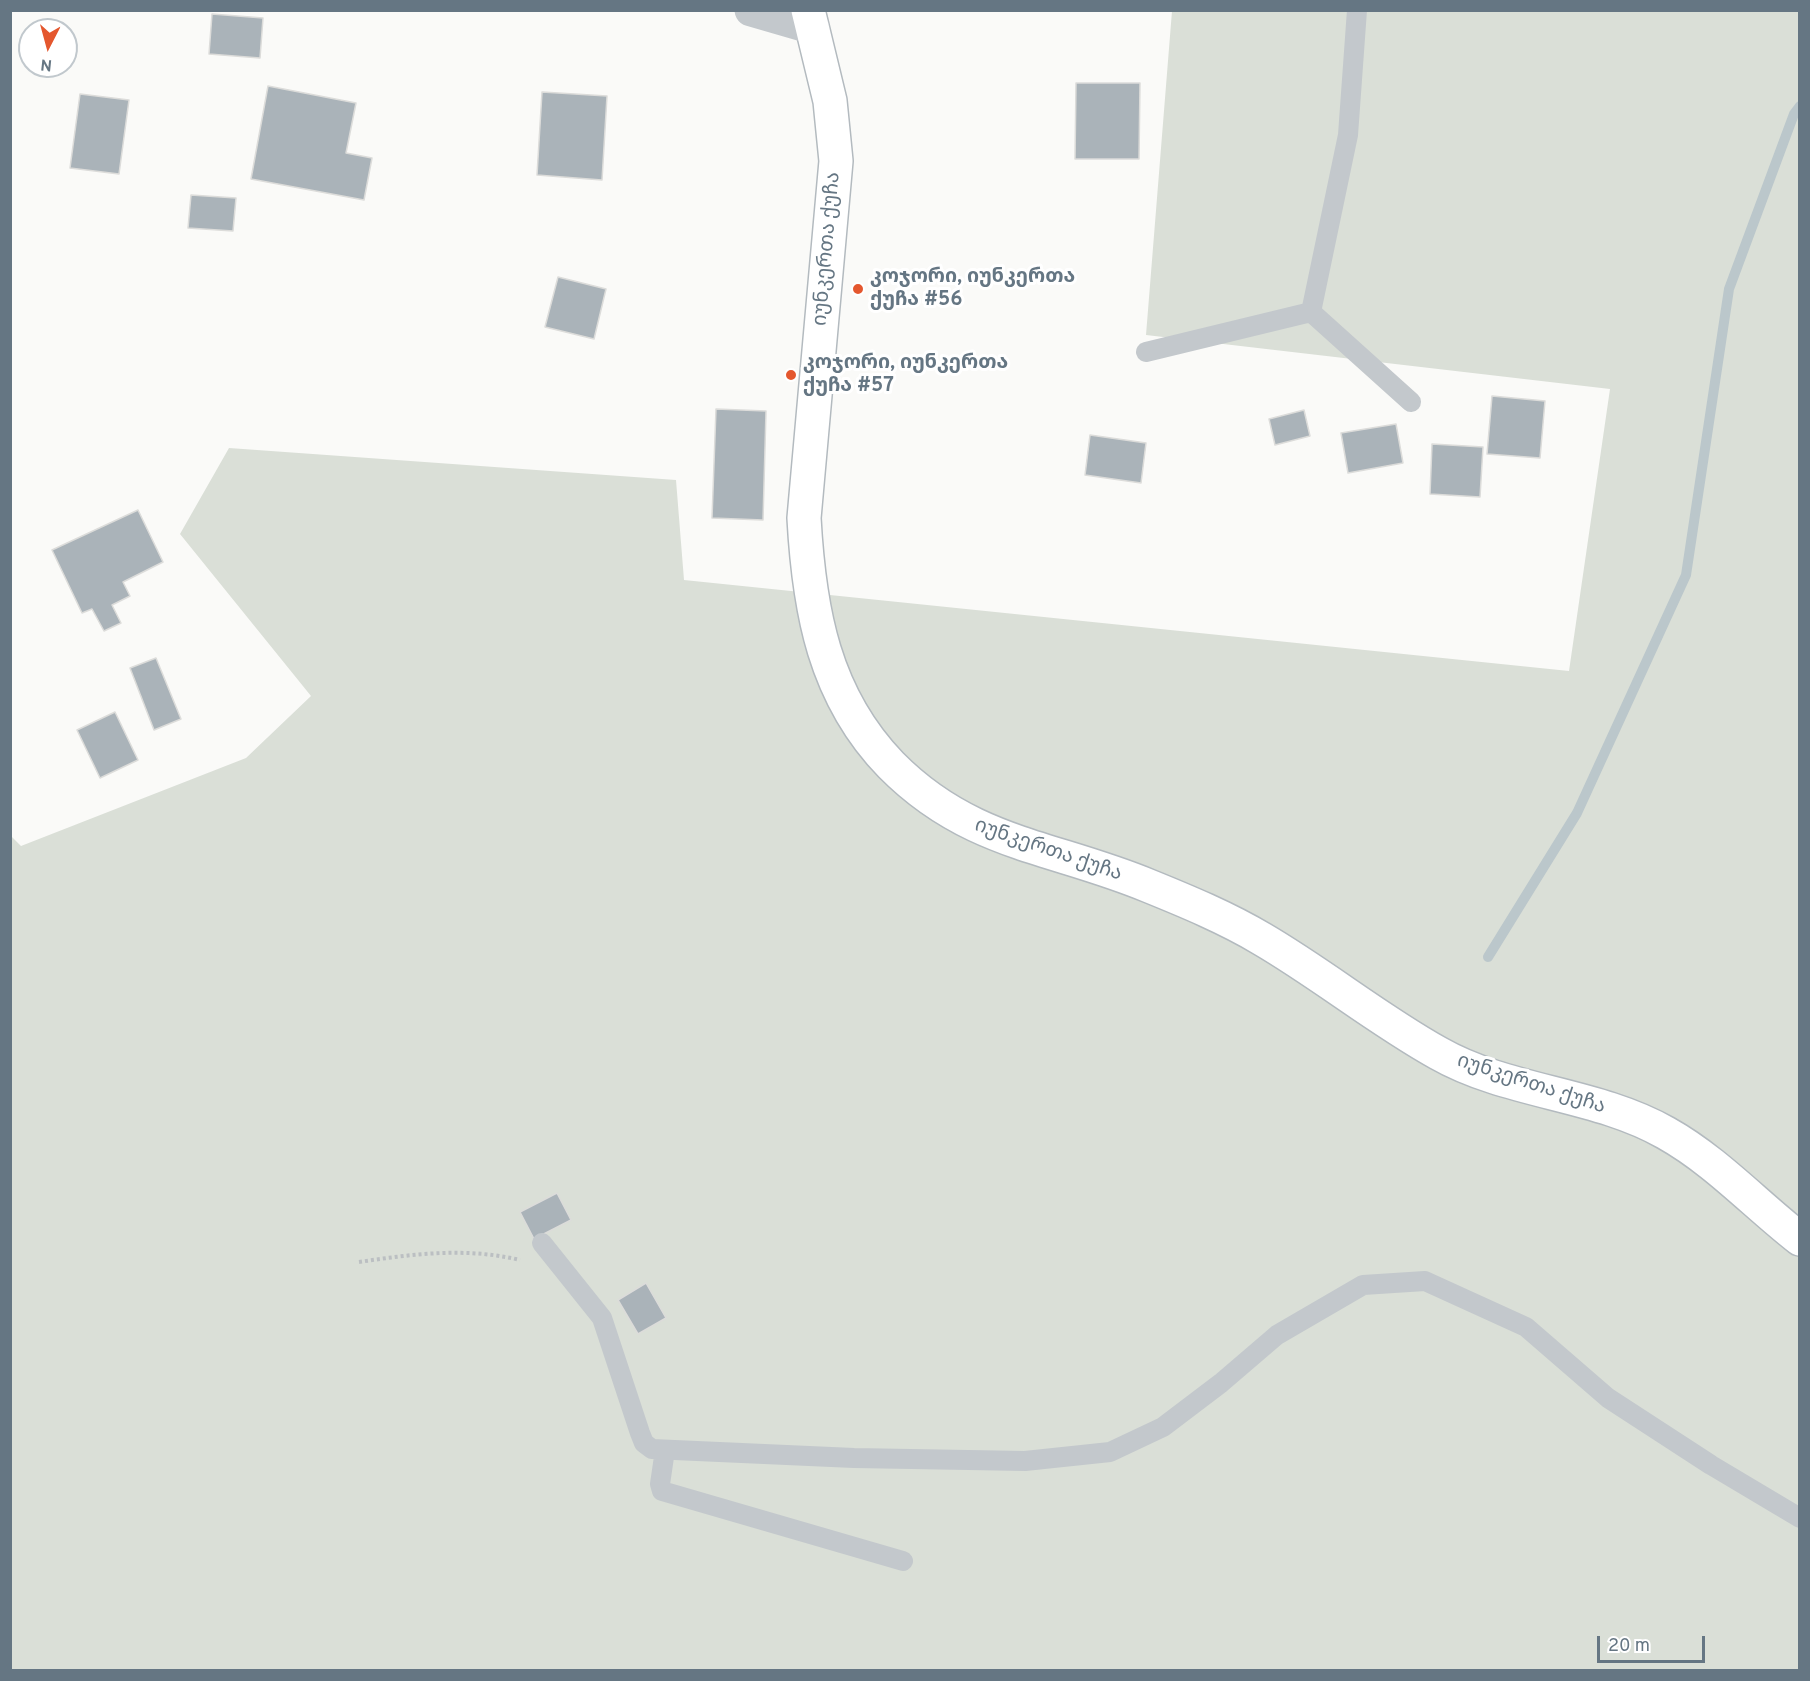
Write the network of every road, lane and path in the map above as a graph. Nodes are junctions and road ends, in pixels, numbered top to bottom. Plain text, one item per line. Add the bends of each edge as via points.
1 (751, 10) edge
2 (1357, 10) edge
3 (810, 19) edge
4 (1311, 312) junction
5 (1146, 352) dead end
6 (1411, 402) dead end
7 (1800, 1239) edge
8 (542, 1243) dead end
9 (359, 1262) dead end
10 (564, 1271) junction
11 (665, 1450) junction
12 (1800, 1518) edge
13 (903, 1561) dead end

1 - 3 street
2 - 4 lane via 1348,135
3 - 7 main road, იუნკერთა ქუჩა via 830,101 836,161 804,518 807,577 817,629 832,676 859,724 889,763 921,793 962,820 1017,844 1147,885 1260,937 1440,1055 1665,1132 1710,1162
4 - 5 lane
4 - 6 lane
8 - 10 lane
9 - 10 path via 425,1252 468,1252
10 - 11 lane via 602,1318 644,1443 652,1449
11 - 12 lane via 1025,1461 1110,1452 1163,1427 1277,1335 1363,1285 1425,1281 1526,1327 1608,1398
11 - 13 lane via 662,1491

